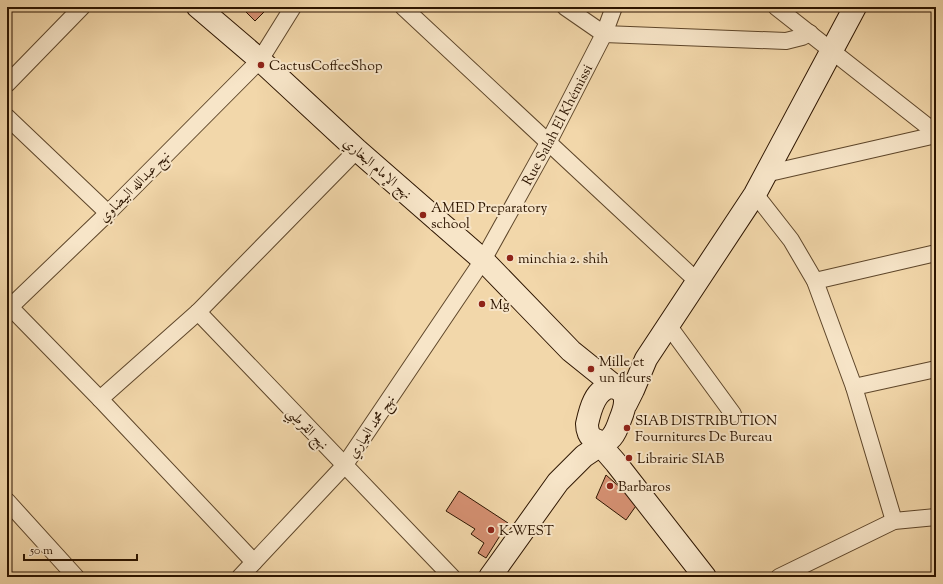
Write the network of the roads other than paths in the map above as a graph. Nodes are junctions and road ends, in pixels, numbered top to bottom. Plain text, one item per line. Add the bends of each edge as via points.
1 (82, 7) edge
2 (198, 7) edge
3 (293, 7) edge
4 (403, 7) edge
5 (565, 7) edge
6 (614, 7) edge
7 (776, 7) edge
8 (855, 7) edge
9 (810, 33) junction
10 (604, 34) junction
11 (832, 51) junction
12 (260, 60) junction
13 (7, 84) edge
14 (7, 117) edge
15 (936, 134) edge
16 (548, 143) junction
17 (357, 150) junction
18 (765, 174) junction
19 (755, 194) junction
20 (108, 213) junction
21 (936, 253) edge
22 (484, 260) junction
23 (697, 281) junction
24 (815, 281) junction
25 (9, 309) edge
26 (198, 312) junction
27 (668, 325) junction
28 (571, 351) junction
29 (936, 369) edge
30 (854, 387) junction
31 (614, 391) junction
32 (100, 399) junction
33 (733, 414) dead end
34 (599, 433) junction
35 (344, 466) junction
36 (7, 501) edge
37 (936, 517) edge
38 (894, 521) junction
39 (254, 562) junction
40 (72, 576) edge
41 (240, 577) edge
42 (452, 577) edge
43 (490, 577) edge
44 (705, 577) edge
45 (780, 577) edge

1 - 13 street
2 - 12 street, نهج الإمام البخاري
3 - 12 street, نهج عبدالله البيضاوي
4 - 16 street
5 - 10 street
6 - 10 street, Rue Salah El Khémissi
7 - 9 street
8 - 11 street
9 - 10 street via 786,41
9 - 11 street
10 - 16 street, Rue Salah El Khémissi
11 - 15 street
11 - 18 street
12 - 17 street, نهج الإمام البخاري
12 - 20 street, نهج عبدالله البيضاوي
14 - 20 street
15 - 18 street
16 - 22 street, Rue Salah El Khémissi
16 - 23 street
17 - 22 street, نهج الإمام البخاري
17 - 26 street
18 - 19 street
19 - 23 street
19 - 24 street via 792,240
20 - 25 street, نهج عبدالله البيضاوي
21 - 24 street
22 - 28 street, نهج الإمام البخاري
22 - 35 street, نهج محمد العياري
23 - 27 street
24 - 30 street
25 - 32 street
26 - 32 street
26 - 35 street, نهج القرطبي
27 - 31 street via 646,359
27 - 33 street
28 - 31 street
28 - 34 street via 586,379
29 - 30 street
30 - 38 street
31 - 34 street
31 - 34 street via 597,396
32 - 39 street
34 - 43 street via 573,450 558,482
34 - 44 street via 612,450 616,463
35 - 39 street, نهج محمد العياري
35 - 42 street, نهج القرطبي
36 - 40 street
37 - 38 street
38 - 45 street
39 - 41 street, نهج محمد العياري

